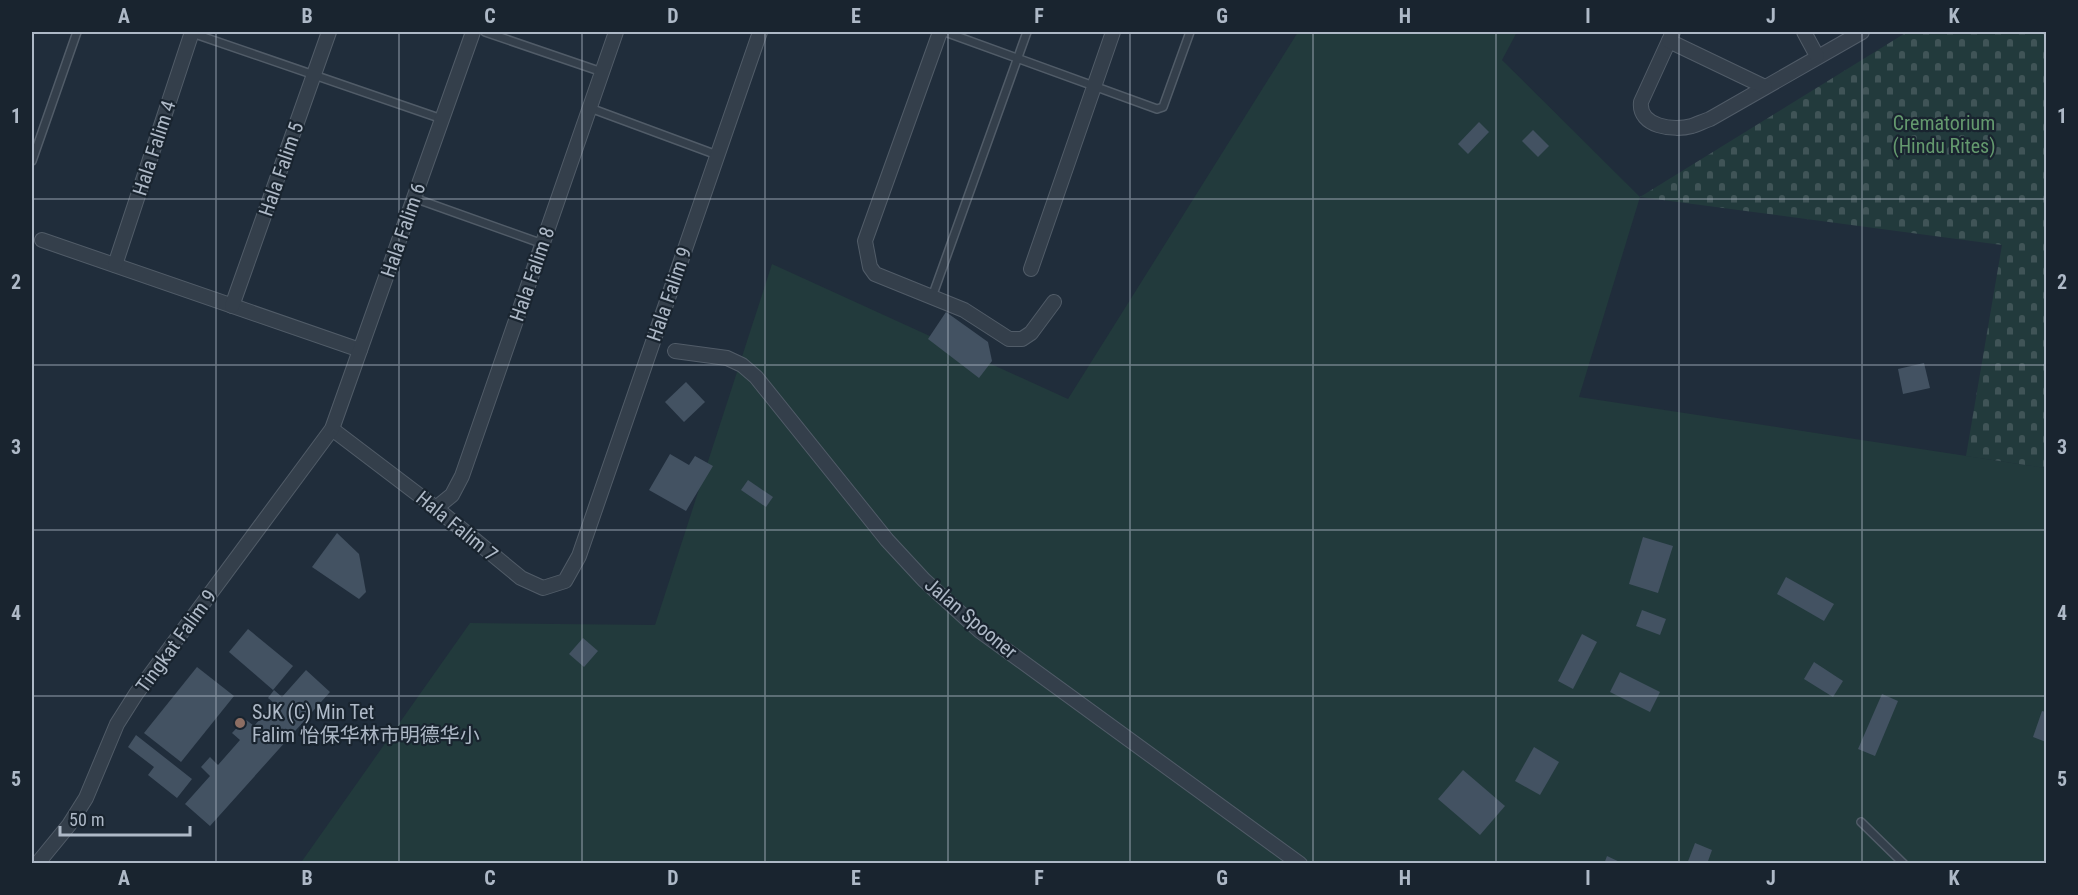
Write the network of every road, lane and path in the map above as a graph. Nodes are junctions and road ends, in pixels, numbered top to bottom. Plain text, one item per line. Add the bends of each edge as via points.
1 (77, 32) edge
2 (192, 32) edge
3 (329, 32) edge
4 (473, 32) edge
5 (485, 32) edge
6 (616, 32) edge
7 (760, 32) edge
8 (942, 32) edge
9 (1027, 32) edge
10 (1113, 32) edge
11 (1190, 32) edge
12 (1804, 32) edge
13 (1862, 32) edge
14 (1671, 36) edge
15 (1817, 56) junction
16 (1018, 58) junction
17 (602, 72) junction
18 (314, 75) junction
19 (1093, 86) junction
20 (1765, 87) junction
21 (589, 108) junction
22 (442, 118) junction
23 (717, 154) junction
24 (32, 161) edge
25 (414, 198) junction
26 (42, 240) dead end
27 (543, 244) junction
28 (115, 265) junction
29 (1031, 268) dead end
30 (932, 297) junction
31 (1054, 302) dead end
32 (232, 306) junction
33 (360, 350) junction
34 (675, 351) dead end
35 (332, 429) junction
36 (436, 508) junction
37 (579, 556) joint
38 (1861, 822) dead end
39 (37, 864) edge
40 (1300, 864) edge
41 (1904, 864) edge

1 - 24 lane
2 - 18 lane
2 - 28 street, Hala Falim 4
3 - 18 street, Hala Falim 5
4 - 22 street, Hala Falim 6
5 - 17 lane
6 - 17 street, Hala Falim 8
7 - 23 street, Hala Falim 9
8 - 16 lane
8 - 30 street via 865,241 875,274
9 - 16 lane
10 - 19 street
11 - 19 lane via 1163,107 1156,109
12 - 15 street
13 - 15 street
14 - 20 street
14 - 20 street via 1641,102 1642,115 1649,121 1677,128 1693,126
15 - 20 street
16 - 19 lane
16 - 30 lane
17 - 21 street, Hala Falim 8
18 - 22 lane
18 - 32 street, Hala Falim 5
19 - 29 street
21 - 23 lane
21 - 27 street, Hala Falim 8
22 - 25 street, Hala Falim 6
23 - 37 street, Hala Falim 9
25 - 27 lane
25 - 33 street, Hala Falim 6
26 - 28 street
27 - 36 street, Hala Falim 8 via 462,476 452,495
28 - 32 street
30 - 31 street via 964,310 1009,339 1022,339 1031,333
32 - 33 street
33 - 35 street, Hala Falim 6
34 - 40 street, Jalan Spooner via 727,358 742,365 756,377 887,540 980,631
35 - 36 street, Hala Falim 7
35 - 39 street, Tingkat Falim 9 via 136,694 117,724 86,798
36 - 37 street, Hala Falim 7 via 521,578 543,588 565,581
38 - 41 lane

